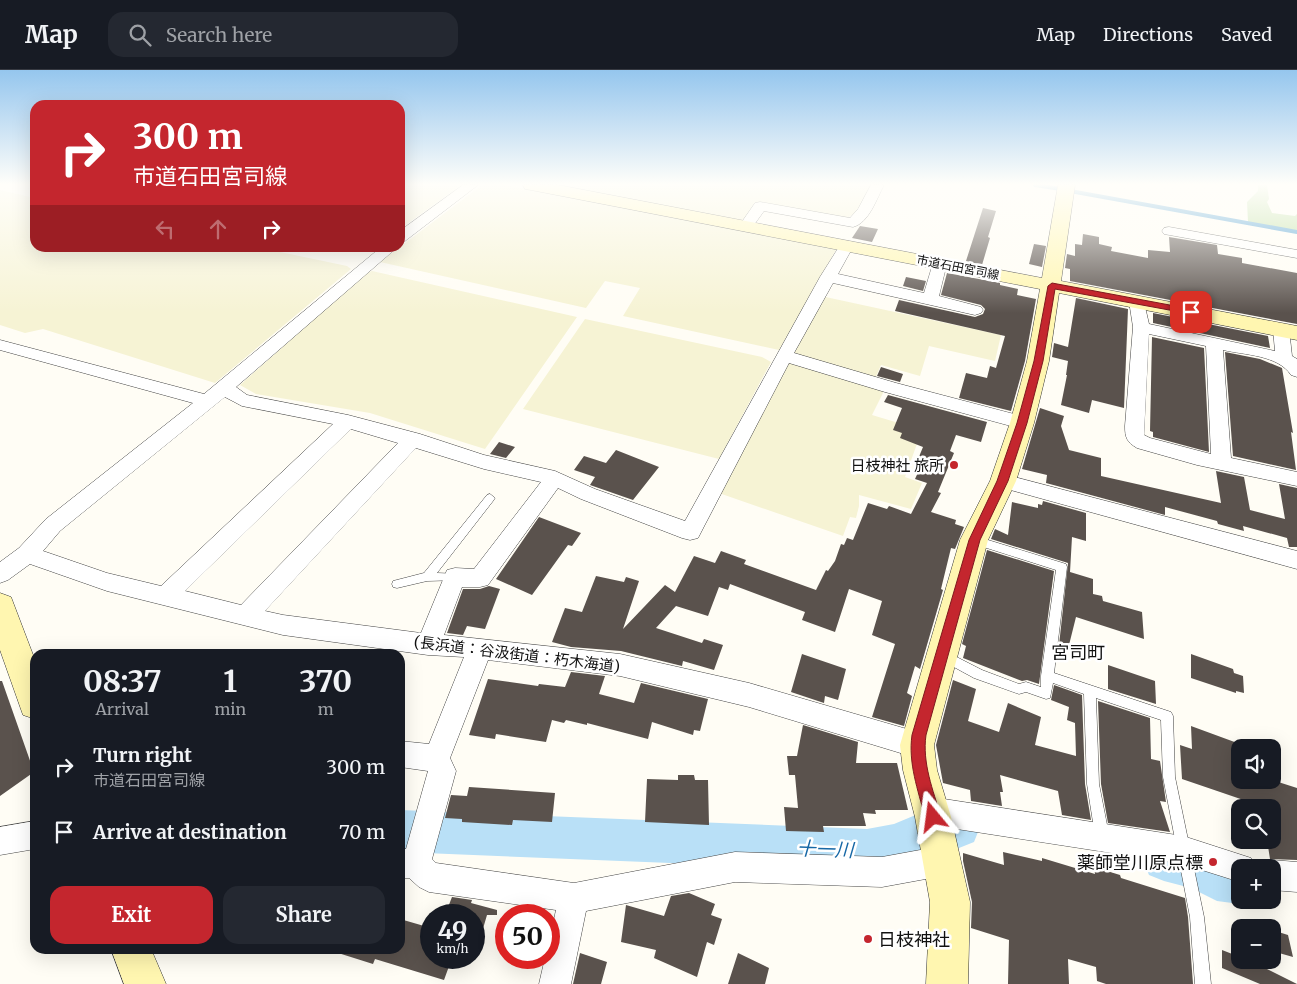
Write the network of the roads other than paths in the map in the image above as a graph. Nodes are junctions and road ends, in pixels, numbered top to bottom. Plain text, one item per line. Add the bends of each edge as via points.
1 (755, 228) edge
2 (1061, 228) edge
3 (1169, 231) dead end
4 (847, 245) junction
5 (383, 252) edge
6 (1297, 254) edge
7 (940, 263) junction
8 (828, 277) junction
9 (1052, 286) junction
10 (930, 299) junction
11 (1136, 301) junction
12 (975, 310) dead end
13 (1141, 327) junction
14 (1289, 331) edge
15 (1214, 344) junction
16 (0, 345) edge
17 (783, 356) junction
18 (1284, 358) junction
19 (1297, 371) edge
20 (224, 388) junction
21 (207, 401) junction
22 (348, 421) junction
23 (1022, 423) junction
24 (413, 440) junction
25 (1221, 462) junction
26 (555, 478) junction
27 (1297, 479) edge
28 (1003, 481) junction
29 (490, 498) dead end
30 (974, 540) junction
31 (27, 554) junction
32 (1297, 560) edge
33 (0, 574) edge
34 (455, 576) junction
35 (426, 577) junction
36 (397, 584) dead end
37 (164, 596) junction
38 (0, 606) edge
39 (245, 616) junction
40 (428, 644) junction
41 (480, 648) junction
42 (942, 654) junction
43 (1047, 676) junction
44 (30, 690) edge
45 (1090, 690) junction
46 (917, 745) junction
47 (405, 755) edge
48 (437, 758) junction
49 (936, 831) junction
50 (30, 836) edge
51 (1103, 838) junction
52 (0, 841) edge
53 (1186, 861) junction
54 (408, 863) edge
55 (1231, 867) edge
56 (1281, 876) edge
57 (1297, 877) edge
58 (574, 898) junction
59 (133, 954) edge
60 (146, 984) edge
61 (555, 984) edge
62 (947, 984) edge
63 (1203, 984) edge

1 - 4 main road, 市道石田宮司線
2 - 9 main road
3 - 6 street
4 - 7 main road, 市道石田宮司線
4 - 8 street
5 - 20 street
7 - 9 main road, 市道石田宮司線
7 - 10 street
8 - 10 street
8 - 17 street
9 - 11 main road, 市道石田宮司線
9 - 23 main road
10 - 12 street
11 - 13 street
11 - 14 main road, 市道石田宮司線
13 - 15 street
13 - 25 street via 1135,438 1197,458
14 - 18 street
15 - 18 street
15 - 25 street
16 - 21 street
17 - 23 street
17 - 26 street via 690,532 588,494
18 - 19 street
20 - 21 street
20 - 22 street via 242,400
21 - 31 street via 52,525
22 - 24 street
22 - 37 street
23 - 28 main road
24 - 26 street via 484,462
24 - 39 street
25 - 27 street
26 - 34 street via 480,578
28 - 30 main road
28 - 32 street
29 - 35 lane
30 - 42 main road
30 - 43 lane via 1062,567
31 - 33 street
31 - 37 street, (長浜道：谷汲街道：朽木海道) via 107,582
34 - 35 lane
34 - 40 street
35 - 36 lane
37 - 39 street, (長浜道：谷汲街道：朽木海道)
38 - 44 main road
39 - 40 street, (長浜道：谷汲街道：朽木海道) via 283,625
40 - 41 street, (長浜道：谷汲街道：朽木海道)
41 - 46 street, (長浜道：谷汲街道：朽木海道) via 620,665 749,696
41 - 48 street
42 - 43 lane via 978,674 1019,689 1026,687 1046,694
42 - 46 main road
43 - 45 lane
45 - 51 lane via 1092,784
45 - 53 lane via 1167,716 1169,777
46 - 49 main road
47 - 48 street
48 - 54 street via 442,771
49 - 51 street
49 - 58 street via 882,872 735,867
49 - 62 main road via 950,902
50 - 52 street
51 - 53 street
53 - 55 street
53 - 63 lane via 1197,917
54 - 58 street via 430,877
56 - 57 street
58 - 61 street
59 - 60 main road

